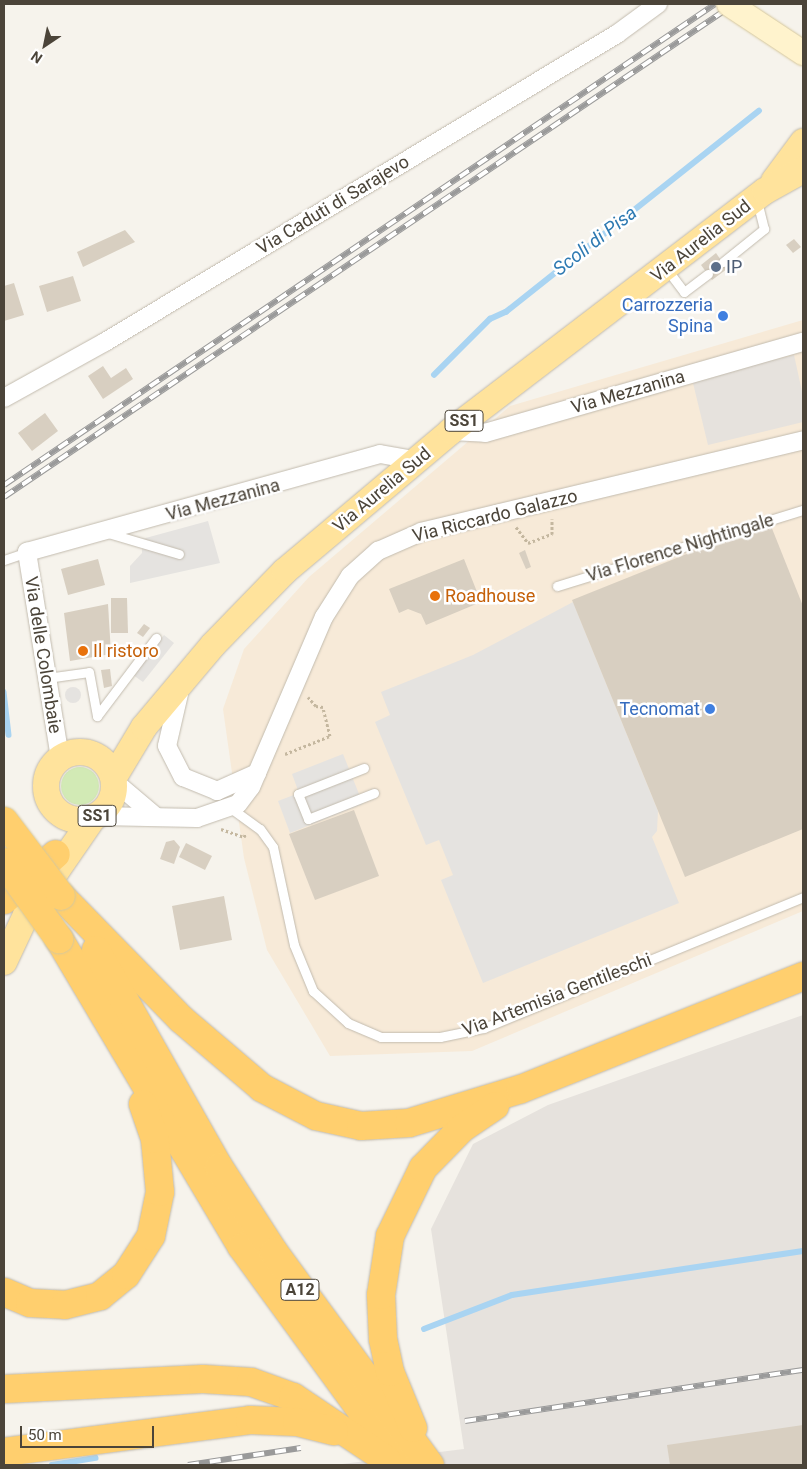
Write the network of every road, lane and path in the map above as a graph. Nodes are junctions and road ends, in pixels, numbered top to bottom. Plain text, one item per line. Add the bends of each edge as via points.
1 (658, 4) edge
2 (730, 4) edge
3 (803, 53) edge
4 (803, 142) edge
5 (803, 170) edge
6 (760, 194) junction
7 (723, 262) dead end
8 (666, 268) junction
9 (708, 274) dead end
10 (803, 342) edge
11 (4, 398) edge
12 (451, 431) junction
13 (803, 440) edge
14 (418, 461) junction
15 (803, 510) edge
16 (513, 525) dead end
17 (103, 531) junction
18 (552, 534) dead end
19 (26, 552) junction
20 (179, 554) dead end
21 (4, 560) edge
22 (557, 586) dead end
23 (156, 638) dead end
24 (193, 668) junction
25 (47, 678) junction
26 (307, 693) dead end
27 (144, 726) junction
28 (96, 754) junction
29 (281, 757) dead end
30 (60, 758) junction
31 (364, 768) dead end
32 (258, 772) junction
33 (115, 780) junction
34 (374, 794) dead end
35 (232, 809) junction
36 (59, 814) junction
37 (155, 816) junction
38 (96, 817) junction
39 (4, 821) edge
40 (212, 830) dead end
41 (244, 837) dead end
42 (4, 862) edge
43 (57, 874) junction
44 (803, 897) edge
45 (4, 900) edge
46 (4, 962) edge
47 (803, 976) edge
48 (521, 1089) junction
49 (167, 1114) junction
50 (4, 1292) edge
51 (4, 1389) edge
52 (352, 1436) junction
53 (4, 1452) edge
54 (393, 1465) edge
55 (401, 1465) edge
56 (431, 1465) edge

1 - 11 street, Via Caduti di Sarajevo via 617,34 105,342
2 - 3 street, bridge
4 - 6 main road, Via Aurelia Sud
5 - 6 main road, Via Aurelia Sud
6 - 7 lane via 764,229
6 - 8 main road, Via Aurelia Sud / SS1
8 - 9 lane via 684,292
8 - 12 main road, Via Aurelia Sud / SS1
10 - 12 street, Via Mezzanina via 485,433
12 - 14 main road, Via Aurelia Sud / SS1
13 - 32 street, Via Riccardo Galazzo via 421,532 378,551 350,576 324,617
14 - 17 street, Via Mezzanina via 380,454
14 - 24 main road, Via Aurelia Sud / SS1 via 285,571
15 - 22 lane, Via Florence Nightingale
16 - 18 path via 523,531 528,543
17 - 19 street, Via Mezzanina
17 - 20 lane
19 - 21 lane
19 - 25 street, Via delle Colombaie
23 - 25 lane via 97,716 89,672
24 - 27 main road, Via Aurelia Sud / SS1
24 - 32 street via 169,721 168,746 174,765 193,784 216,791 241,784
25 - 30 street, Via delle Colombaie
26 - 29 path via 311,702 323,706 330,736
27 - 28 main road, SS1
27 - 33 main road, SS1
28 - 30 main road via 78,751
28 - 33 main road, SS1
30 - 36 main road, SS1 via 46,785
31 - 34 lane via 298,794 308,819
32 - 35 street, Via Riccardo Galazzo via 246,795
33 - 37 street
33 - 38 main road, SS1 via 112,802
35 - 37 street via 197,818
35 - 44 lane, Via Artemisia Gentileschi via 260,829 273,847 294,945 313,991 348,1023 381,1037 414,1038 470,1032
36 - 38 main road, SS1 via 74,820
36 - 43 main road, SS1
37 - 38 street
38 - 43 main road, SS1
39 - 43 highway, bridge
40 - 41 path via 230,830
42 - 49 highway, bridge
43 - 45 highway
43 - 46 main road, SS1
43 - 48 highway via 152,991 228,1060 296,1108 361,1126 409,1123
43 - 49 highway via 110,972
47 - 48 highway
48 - 56 highway via 440,1148 413,1182 390,1236 381,1295 383,1339 396,1387
49 - 50 highway via 158,1165 157,1214 151,1236 126,1276 100,1296 65,1304 30,1303
49 - 55 highway, A12 via 242,1247
49 - 56 highway, A12 via 274,1252
51 - 52 highway via 236,1380 293,1397
52 - 53 highway via 297,1422 250,1420
52 - 54 highway

